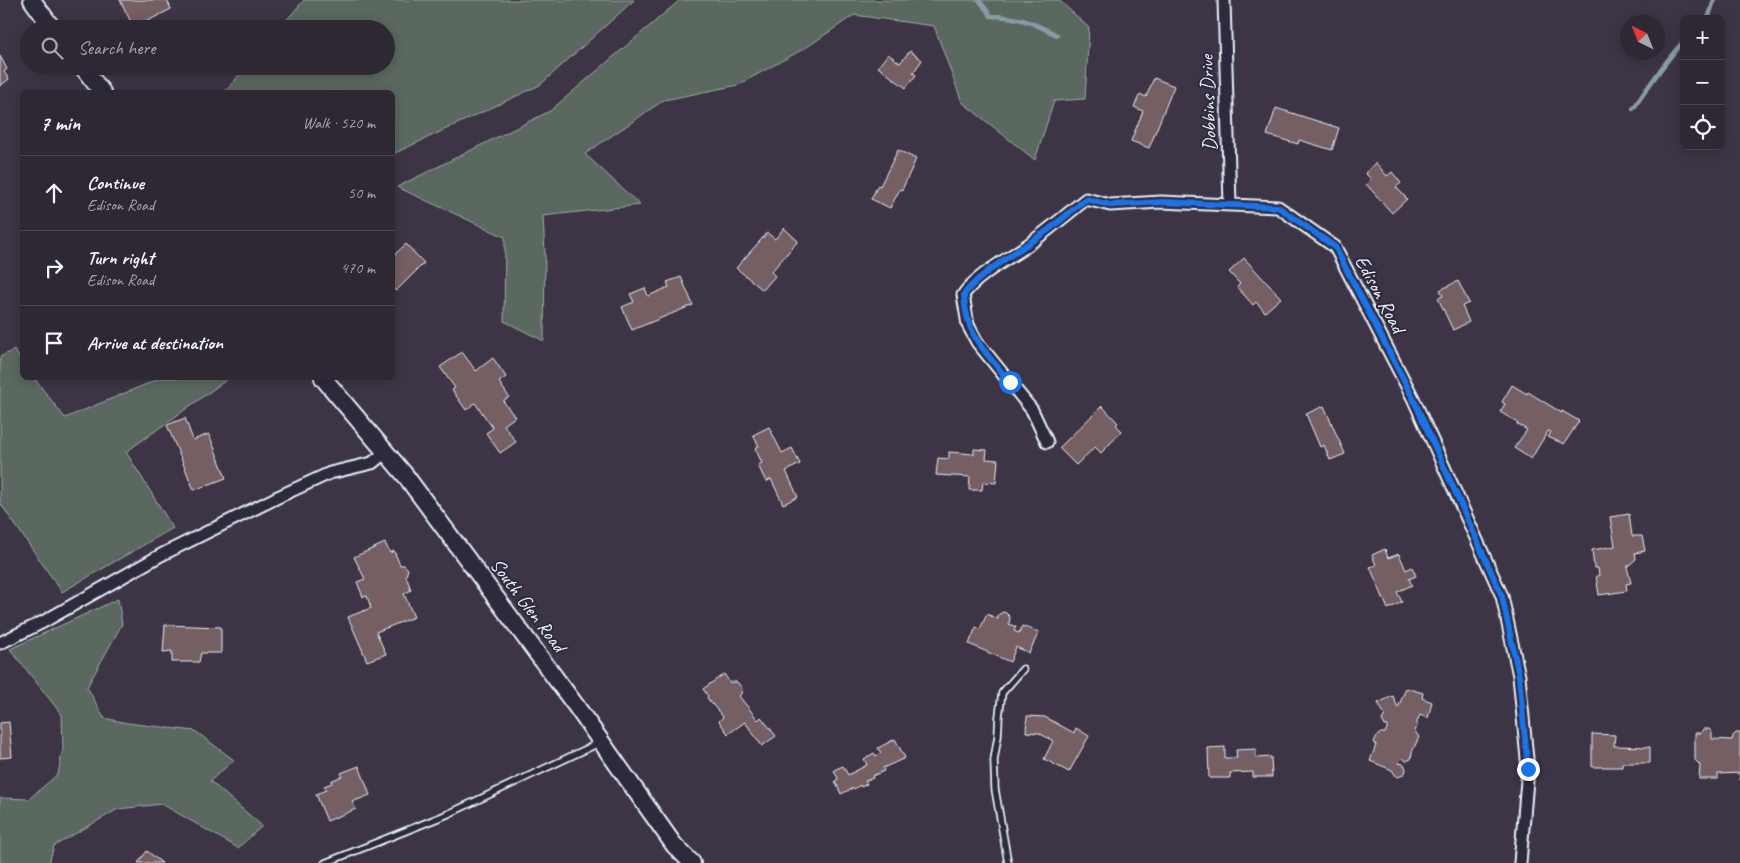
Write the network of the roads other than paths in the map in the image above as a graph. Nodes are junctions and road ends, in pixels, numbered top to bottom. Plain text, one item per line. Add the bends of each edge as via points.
1 (32, 0) edge
2 (1224, 0) edge
3 (47, 20) edge
4 (89, 75) edge
5 (100, 90) edge
6 (1230, 205) junction
7 (325, 380) edge
8 (1047, 442) dead end
9 (386, 452) junction
10 (0, 643) edge
11 (1023, 669) dead end
12 (601, 742) junction
13 (325, 863) edge
14 (692, 863) edge
15 (1008, 863) edge
16 (1520, 863) edge

1 - 3 main road
2 - 6 street, Dobbins Drive
4 - 5 main road
6 - 8 street, Edison Road via 1162,202 1110,205 1086,199 967,290 964,307 968,325 977,342 1032,410
6 - 16 street, Edison Road via 1278,207 1335,247 1413,398 1502,596 1519,676 1528,769
7 - 9 main road, South Glen Road
9 - 10 street via 372,463 330,473 263,504 161,555
9 - 12 main road, South Glen Road
11 - 15 lane via 1002,693 994,760 995,789
12 - 13 lane via 448,814
12 - 14 main road, South Glen Road via 674,846

